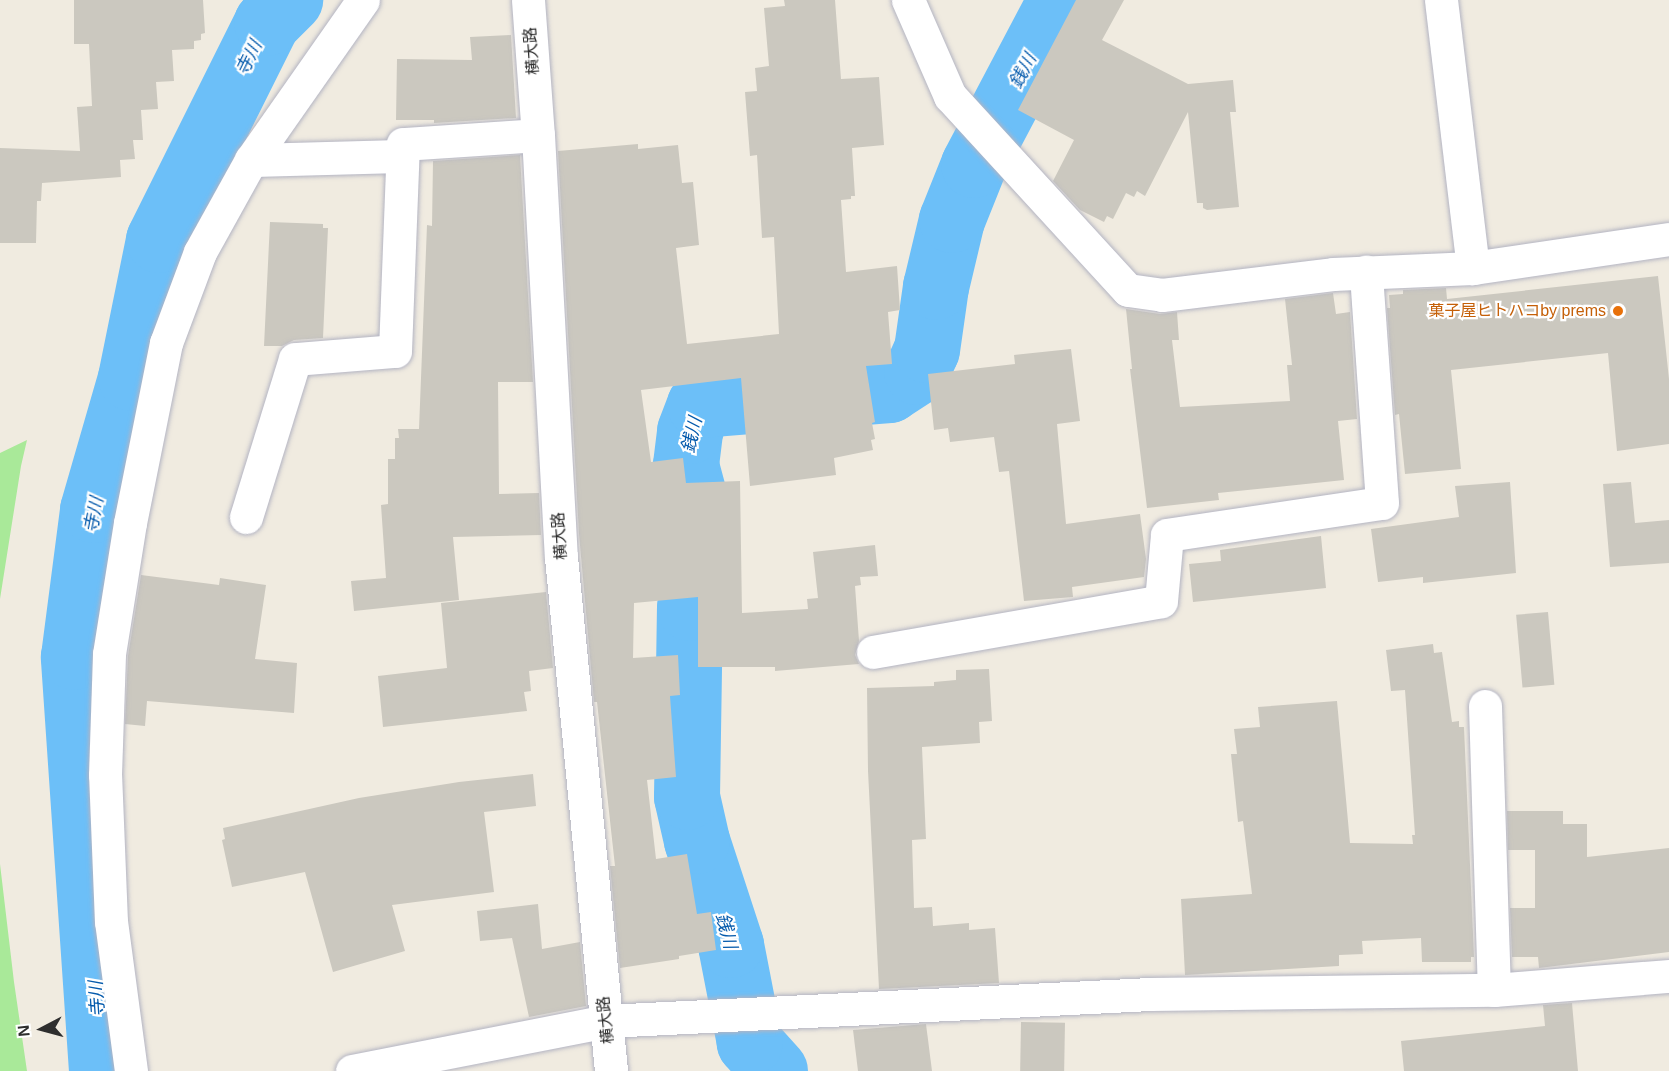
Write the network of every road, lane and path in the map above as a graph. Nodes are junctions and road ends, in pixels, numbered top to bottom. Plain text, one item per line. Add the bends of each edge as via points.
1 (363, 0) edge
2 (528, 0) edge
3 (908, 0) edge
4 (1441, 0) edge
5 (538, 135) junction
6 (402, 156) junction
7 (251, 160) junction
8 (1669, 239) edge
9 (1473, 268) junction
10 (1366, 272) junction
11 (246, 517) dead end
12 (873, 652) dead end
13 (1485, 706) dead end
14 (1669, 976) edge
15 (1494, 990) junction
16 (606, 1021) junction
17 (131, 1071) edge
18 (352, 1071) edge
19 (611, 1071) edge

1 - 7 street
2 - 5 street, 横大路
3 - 10 street via 950,96 1128,290 1162,295
4 - 9 street
5 - 6 street via 403,144
5 - 16 street, 横大路 via 561,557
6 - 7 street
6 - 11 street via 395,351 296,359
7 - 17 street via 200,252 166,343 109,654 105,775 111,922
8 - 9 street
9 - 10 street
10 - 12 street via 1383,503 1167,535 1161,601
13 - 15 street
14 - 15 street
15 - 16 street via 1150,994
16 - 18 street
16 - 19 street, 横大路

